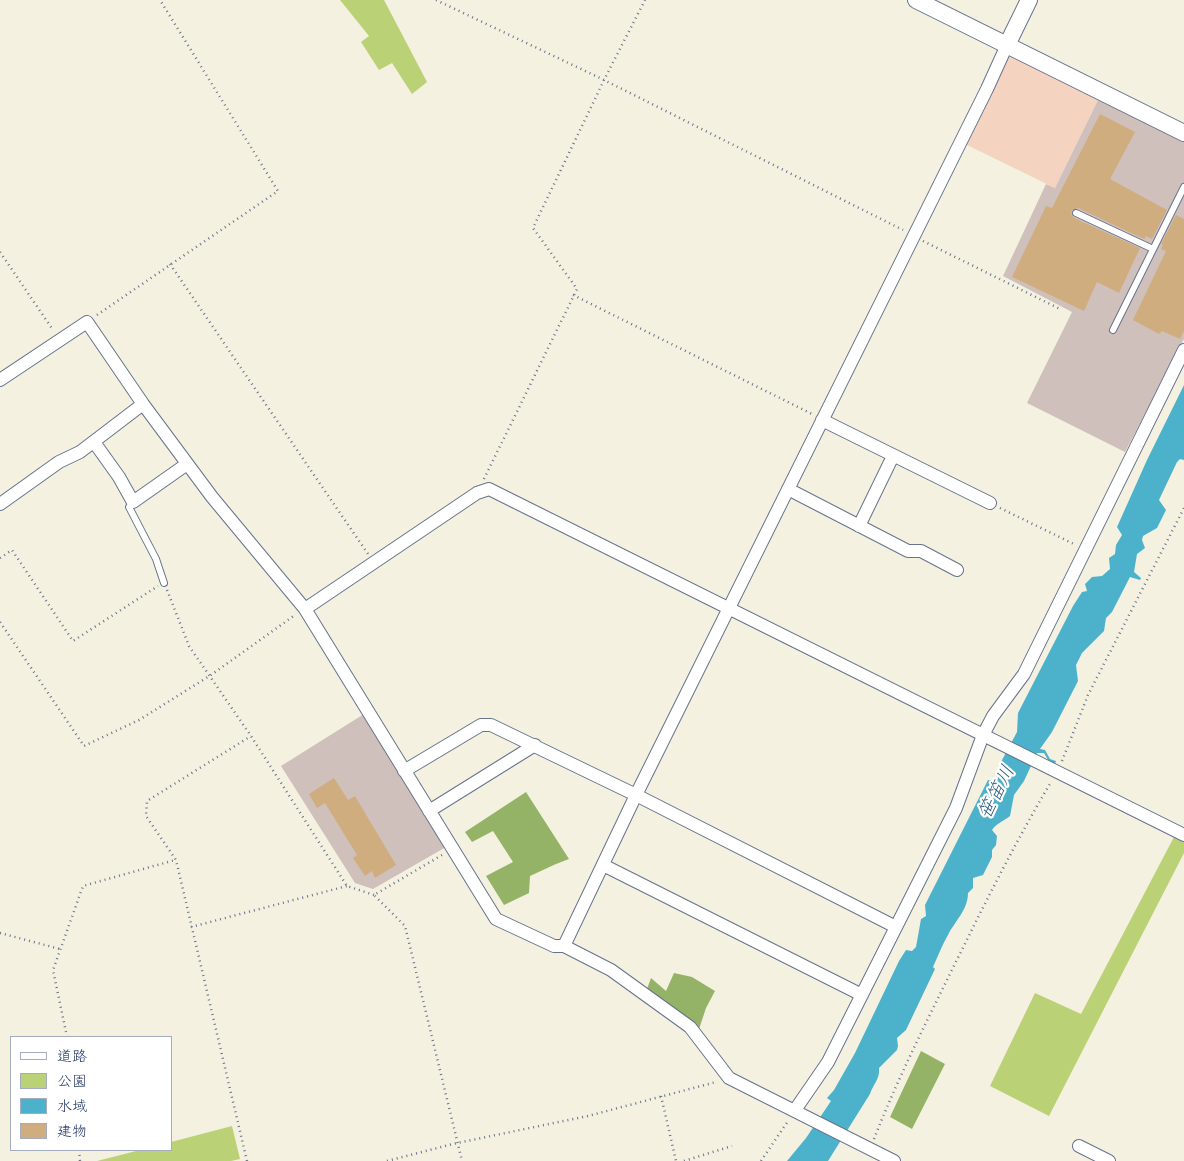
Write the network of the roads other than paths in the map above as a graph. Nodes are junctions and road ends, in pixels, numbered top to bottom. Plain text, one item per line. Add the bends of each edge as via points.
1 (916, 0) edge
2 (1029, 0) edge
3 (1007, 45) junction
4 (1184, 133) edge
5 (1184, 187) edge
6 (1076, 213) dead end
7 (1153, 249) junction
8 (1114, 330) dead end
9 (1184, 350) edge
10 (0, 380) edge
11 (143, 404) junction
12 (822, 420) junction
13 (94, 442) junction
14 (893, 456) junction
15 (187, 464) junction
16 (788, 490) junction
17 (133, 502) junction
18 (990, 503) road end
19 (0, 504) edge
20 (859, 526) junction
21 (957, 570) dead end
22 (164, 582) road end
23 (730, 608) junction
24 (305, 609) junction
25 (986, 736) junction
26 (535, 746) junction
27 (404, 771) junction
28 (636, 795) junction
29 (429, 811) junction
30 (1184, 835) edge
31 (603, 865) junction
32 (896, 927) junction
33 (564, 946) junction
34 (862, 995) junction
35 (795, 1110) junction
36 (1079, 1146) dead end
37 (894, 1161) edge
38 (1109, 1161) edge

1 - 3 street
2 - 3 street
3 - 4 street
3 - 12 street
5 - 7 lane
6 - 7 lane
7 - 8 lane
9 - 25 street via 1024,674 993,716
10 - 11 street via 87,322
11 - 13 street
11 - 15 street
12 - 14 street
12 - 16 street
13 - 17 street
13 - 19 street via 59,462
14 - 18 street
14 - 20 street
15 - 17 street
15 - 24 street
16 - 20 street
16 - 23 street
17 - 22 lane via 129,507
20 - 21 street via 908,551 920,551
23 - 24 street via 489,489 477,493
23 - 25 street
23 - 28 street
24 - 27 street
25 - 30 street
25 - 32 street via 956,808
26 - 27 street via 491,725 481,724
26 - 28 street
26 - 29 street
27 - 29 street
28 - 31 street
28 - 32 street
29 - 33 street via 496,919 554,946
31 - 33 street
31 - 34 street
32 - 34 street
33 - 35 street via 612,970 690,1026 729,1078
34 - 35 street via 828,1062
35 - 37 street
36 - 38 street

